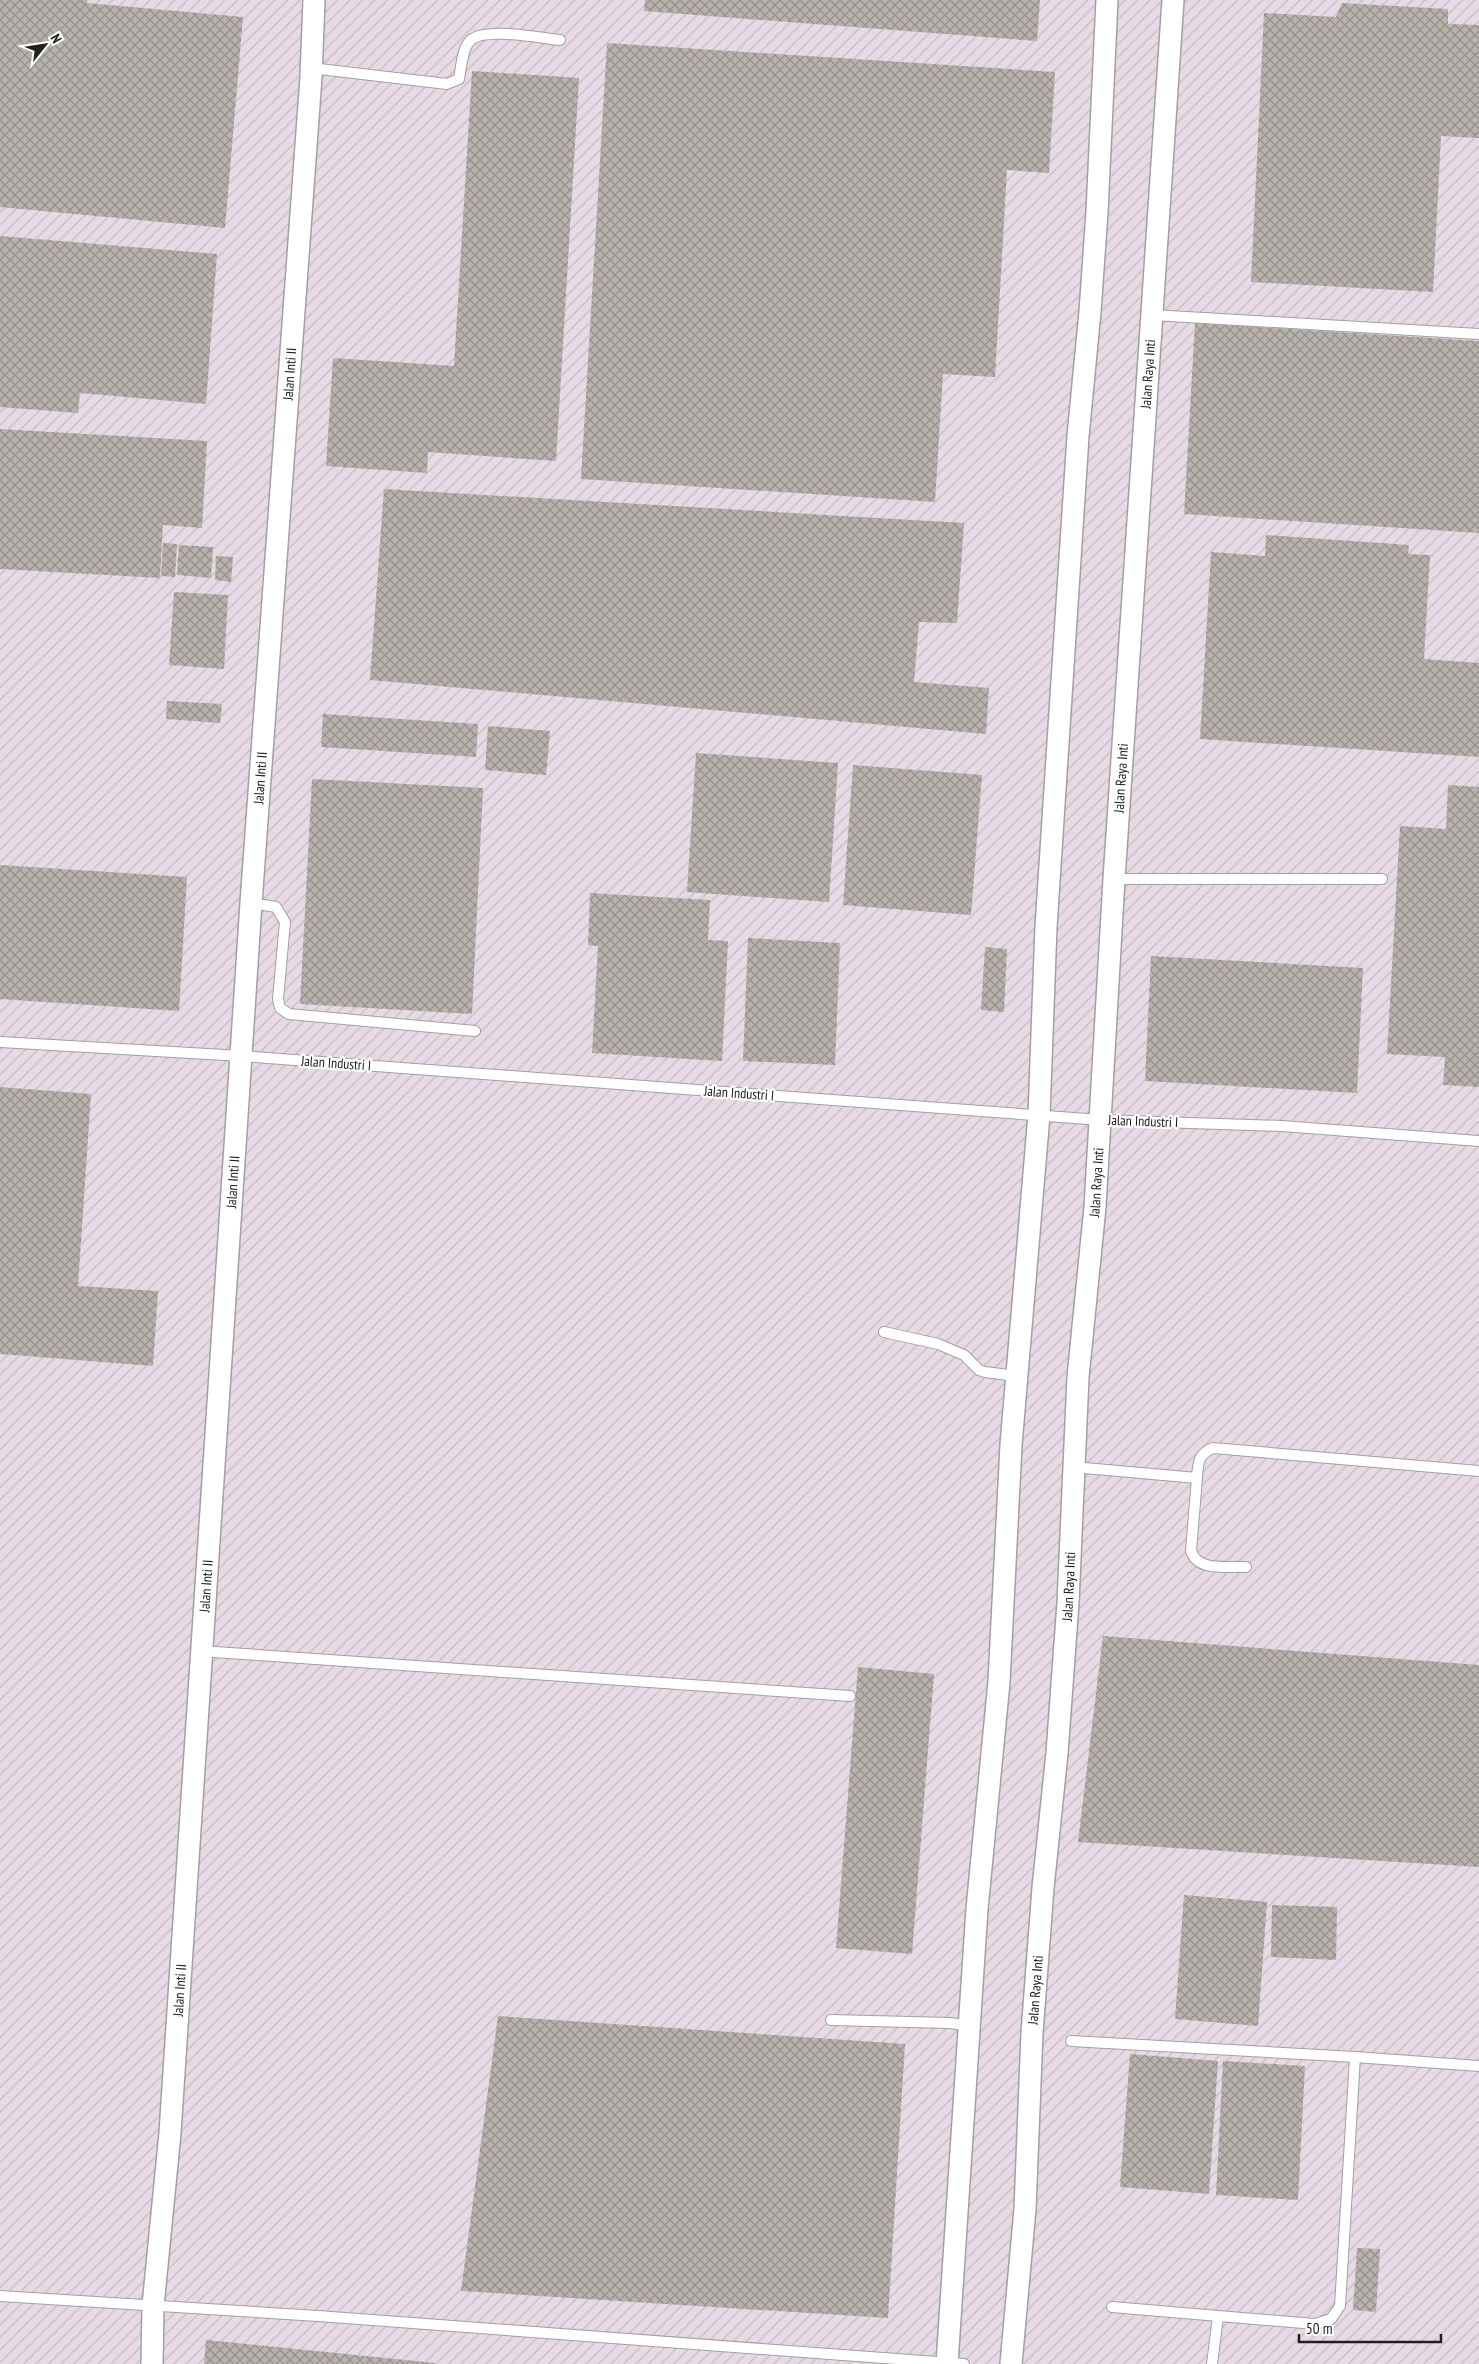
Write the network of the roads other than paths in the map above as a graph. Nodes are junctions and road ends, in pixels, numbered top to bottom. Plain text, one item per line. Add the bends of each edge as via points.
1 (314, 0) edge
2 (1107, 0) edge
3 (1173, 0) edge
4 (560, 40) dead end
5 (311, 68) junction
6 (1152, 315) junction
7 (1479, 334) edge
8 (1114, 879) junction
9 (1382, 879) dead end
10 (251, 902) junction
11 (475, 1031) dead end
12 (0, 1042) edge
13 (242, 1056) junction
14 (1039, 1115) junction
15 (1101, 1120) junction
16 (1479, 1141) edge
17 (884, 1332) dead end
18 (1016, 1376) junction
19 (1073, 1467) junction
20 (1479, 1471) edge
21 (1198, 1478) junction
22 (1246, 1567) dead end
23 (200, 1651) junction
24 (850, 1696) dead end
25 (831, 2020) dead end
26 (971, 2026) junction
27 (1071, 2041) dead end
28 (1355, 2057) junction
29 (1479, 2066) edge
30 (0, 2296) edge
31 (153, 2306) junction
32 (1112, 2307) dead end
33 (1218, 2317) junction
34 (953, 2363) edge
35 (152, 2364) edge
36 (1011, 2364) edge
37 (1212, 2364) edge

1 - 5 street, Jalan Inti II
2 - 14 street via 1095,242 1078,436 1046,927
3 - 6 street, Jalan Raya Inti
4 - 5 lane via 490,33 475,35 467,43 459,79 448,84
5 - 10 street, Jalan Inti II
6 - 7 lane
6 - 8 street, Jalan Raya Inti
8 - 9 lane
8 - 15 street, Jalan Raya Inti
10 - 11 lane via 276,907 285,922 278,999 280,1008 289,1014
10 - 13 street, Jalan Inti II
12 - 13 lane, Jalan Industri I
13 - 14 lane, Jalan Industri I
13 - 23 street, Jalan Inti II
14 - 15 lane, Jalan Industri I
14 - 18 street
15 - 16 lane, Jalan Industri I via 1282,1126
15 - 19 street, Jalan Raya Inti
17 - 18 lane via 938,1344 964,1355 979,1370
18 - 26 street via 999,1682 978,1909
19 - 21 lane
19 - 36 street, Jalan Raya Inti via 1058,1753 1043,1888 1032,2033 1026,2209
20 - 21 lane via 1213,1448 1203,1452 1198,1461
21 - 22 lane via 1191,1551 1194,1558 1202,1565
23 - 24 lane
23 - 31 street, Jalan Inti II via 170,2133
25 - 26 lane
26 - 34 street
27 - 28 lane
28 - 29 lane
28 - 33 lane via 1340,2306 1331,2319 1323,2323
30 - 31 lane
31 - 34 lane
31 - 35 street, Jalan Inti II
32 - 33 lane
33 - 37 lane

